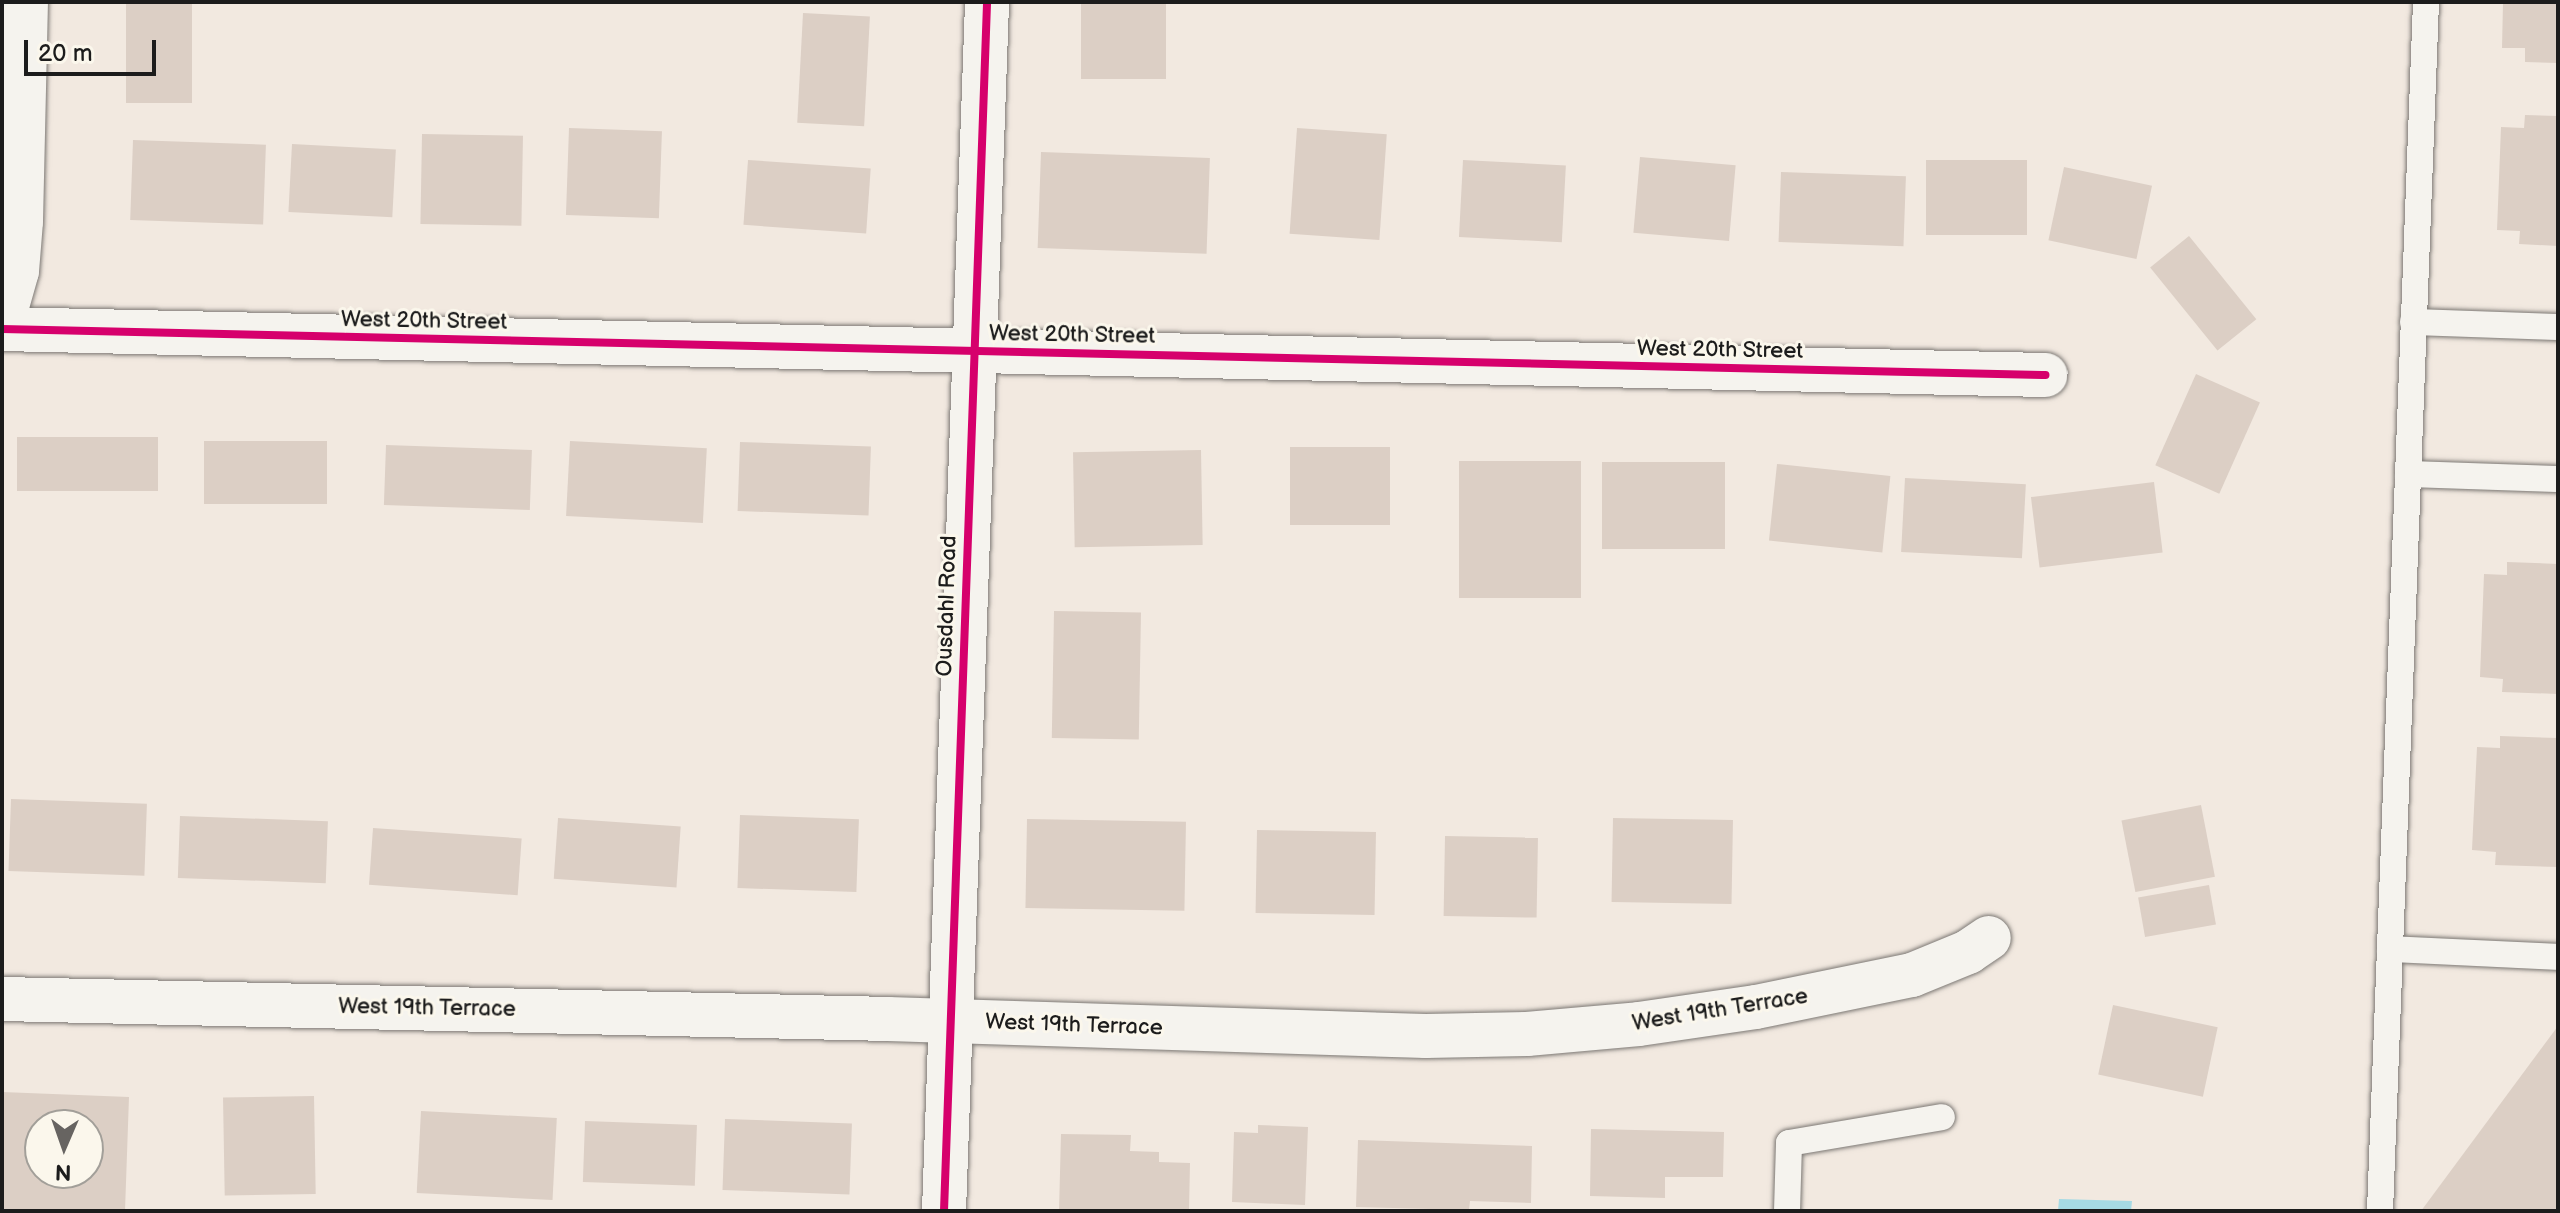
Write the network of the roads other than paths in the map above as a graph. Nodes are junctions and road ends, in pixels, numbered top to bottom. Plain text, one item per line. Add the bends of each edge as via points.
1 (26, 2) edge
2 (987, 2) edge
3 (2426, 2) edge
4 (2413, 322) junction
5 (2, 327) edge
6 (2558, 327) edge
7 (974, 351) junction
8 (2045, 375) dead end
9 (2408, 474) junction
10 (2558, 479) edge
11 (1989, 938) dead end
12 (2390, 949) junction
13 (2558, 957) edge
14 (2, 999) edge
15 (950, 1021) junction
16 (1942, 1117) dead end
17 (944, 1211) edge
18 (1787, 1211) edge
19 (2380, 1211) edge

1 - 5 street via 21,221 17,271
2 - 7 street, Ousdahl Road
3 - 4 lane
4 - 6 lane
4 - 9 lane
5 - 7 street, West 20th Street
7 - 8 street, West 20th Street
7 - 15 street, Ousdahl Road
9 - 10 lane
9 - 12 lane
11 - 15 street, West 19th Terrace via 1912,975 1756,1007 1527,1034 1426,1036
12 - 13 lane
12 - 19 lane
14 - 15 street, West 19th Terrace
15 - 17 street, Ousdahl Road
16 - 18 lane via 1789,1143

